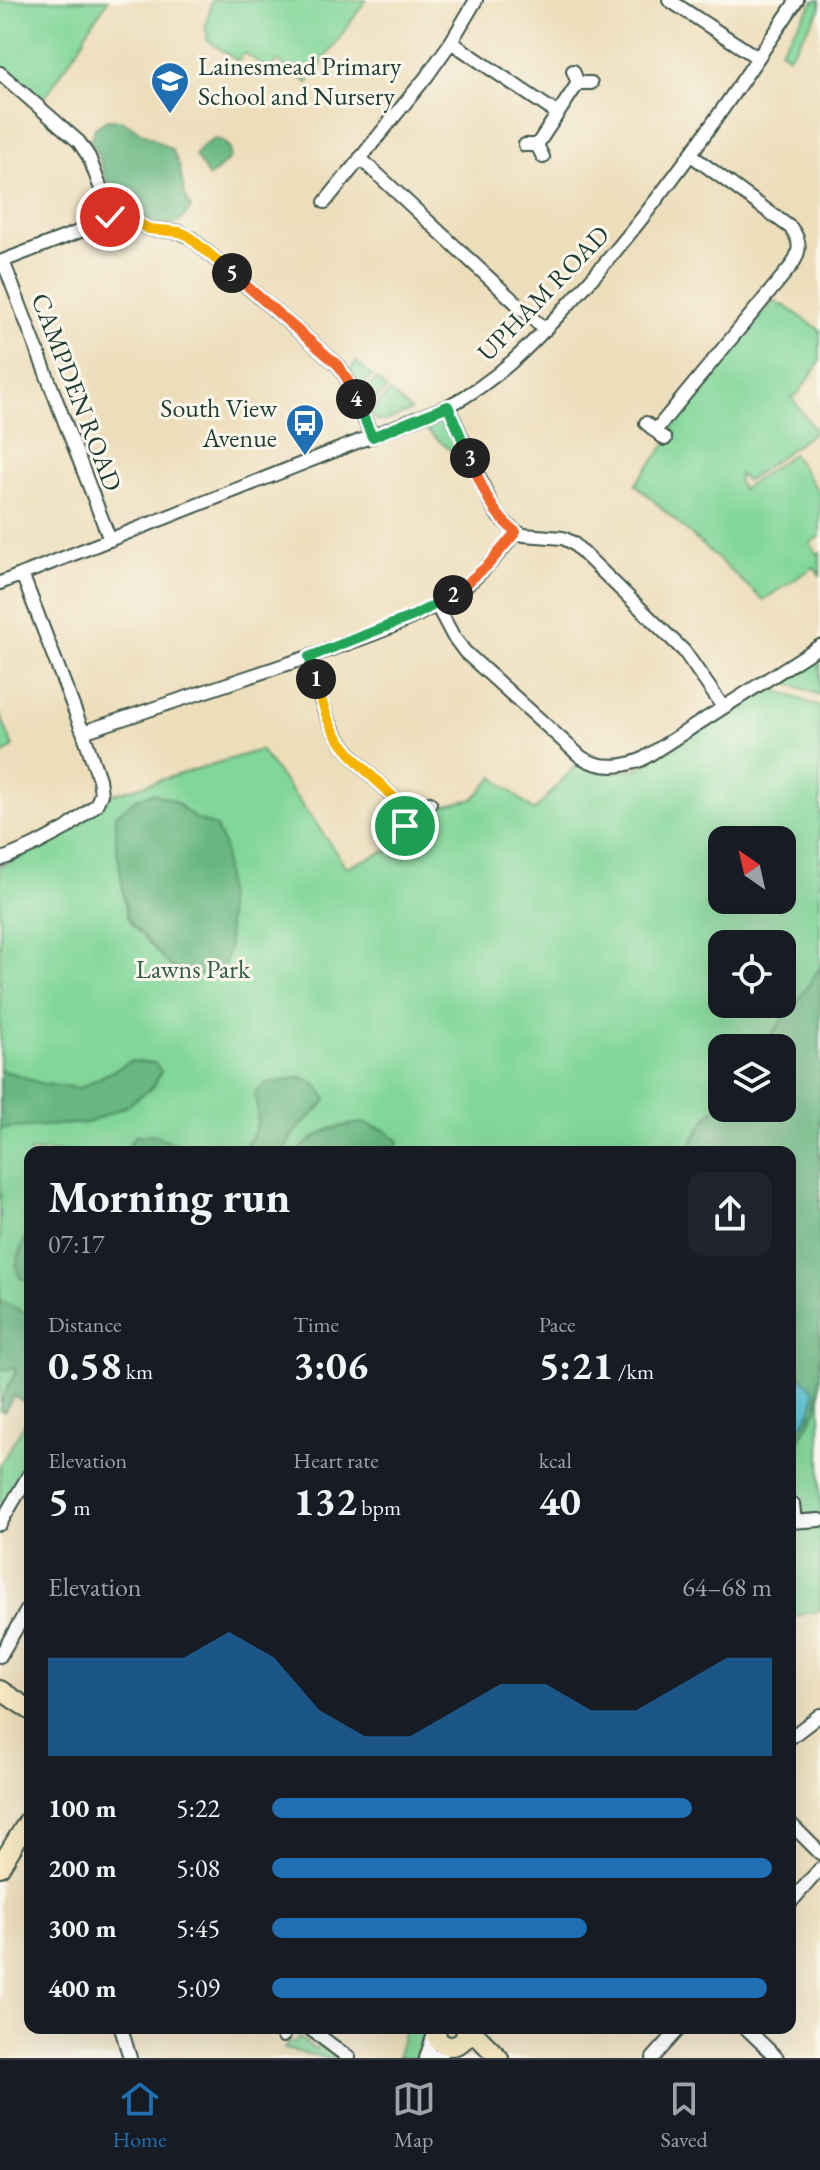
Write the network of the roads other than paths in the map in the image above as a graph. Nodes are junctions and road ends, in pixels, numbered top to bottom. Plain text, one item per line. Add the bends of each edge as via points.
1 (476, 0) edge
2 (669, 0) edge
3 (797, 0) edge
4 (451, 42) junction
5 (758, 58) junction
6 (0, 73) edge
7 (581, 79) dead end
8 (558, 114) junction
9 (535, 149) dead end
10 (691, 155) junction
11 (360, 158) junction
12 (325, 202) dead end
13 (116, 211) junction
14 (2, 261) edge
15 (545, 330) junction
16 (448, 406) junction
17 (656, 431) dead end
18 (372, 437) junction
19 (516, 532) junction
20 (110, 540) junction
21 (22, 574) junction
22 (0, 583) edge
23 (436, 604) junction
24 (820, 646) edge
25 (309, 657) junction
26 (723, 707) junction
27 (83, 732) junction
28 (430, 803) dead end
29 (406, 809) junction
30 (405, 826) dead end
31 (0, 860) edge
32 (24, 1483) edge
33 (820, 1520) edge
34 (796, 1522) edge
35 (0, 1524) edge
36 (24, 1626) edge
37 (0, 1656) edge
38 (0, 1690) edge
39 (24, 1706) edge
40 (820, 1715) edge
41 (796, 1733) edge
42 (24, 1828) edge
43 (796, 1829) edge
44 (820, 1853) edge
45 (0, 1867) edge
46 (820, 1869) edge
47 (796, 1896) edge
48 (123, 2034) edge
49 (318, 2034) edge
50 (332, 2034) edge
51 (433, 2034) edge
52 (466, 2034) edge
53 (474, 2034) edge
54 (675, 2034) edge
55 (752, 2034) edge
56 (328, 2040) junction
57 (447, 2050) edge
58 (496, 2055) edge
59 (130, 2058) edge
60 (349, 2058) edge
61 (426, 2058) edge
62 (653, 2058) edge
63 (777, 2058) edge

1 - 4 street
2 - 5 street
3 - 5 street, UPHAM ROAD
4 - 8 street
4 - 11 street
5 - 10 street, UPHAM ROAD
6 - 13 street via 79,142
7 - 8 street
8 - 9 street
10 - 15 street, UPHAM ROAD
10 - 17 street via 791,228 799,255
11 - 12 street
11 - 15 street
13 - 14 street via 96,225
13 - 18 street via 149,229 184,227 339,366
14 - 20 street, CAMPDEN ROAD
15 - 16 street, UPHAM ROAD via 504,370
16 - 18 street, UPHAM ROAD
16 - 19 street via 492,507
18 - 20 street, UPHAM ROAD
19 - 23 street via 475,578
19 - 26 street via 573,543 684,651
20 - 21 street, UPHAM ROAD
21 - 22 street, UPHAM ROAD
21 - 27 street
23 - 25 street
23 - 26 street via 472,659 571,748 598,765 641,760
24 - 26 street
25 - 27 street
25 - 29 street via 333,731
27 - 31 street via 101,787 100,801 67,828
28 - 29 street
29 - 30 street
32 - 35 street
33 - 34 street
36 - 37 street
38 - 39 main road
40 - 41 street
42 - 45 main road
43 - 44 street
46 - 47 street
48 - 59 street
49 - 56 street
50 - 56 street
51 - 61 street
52 - 57 main road
53 - 58 main road
54 - 62 street
55 - 63 street
56 - 60 street
57 - 58 main road

